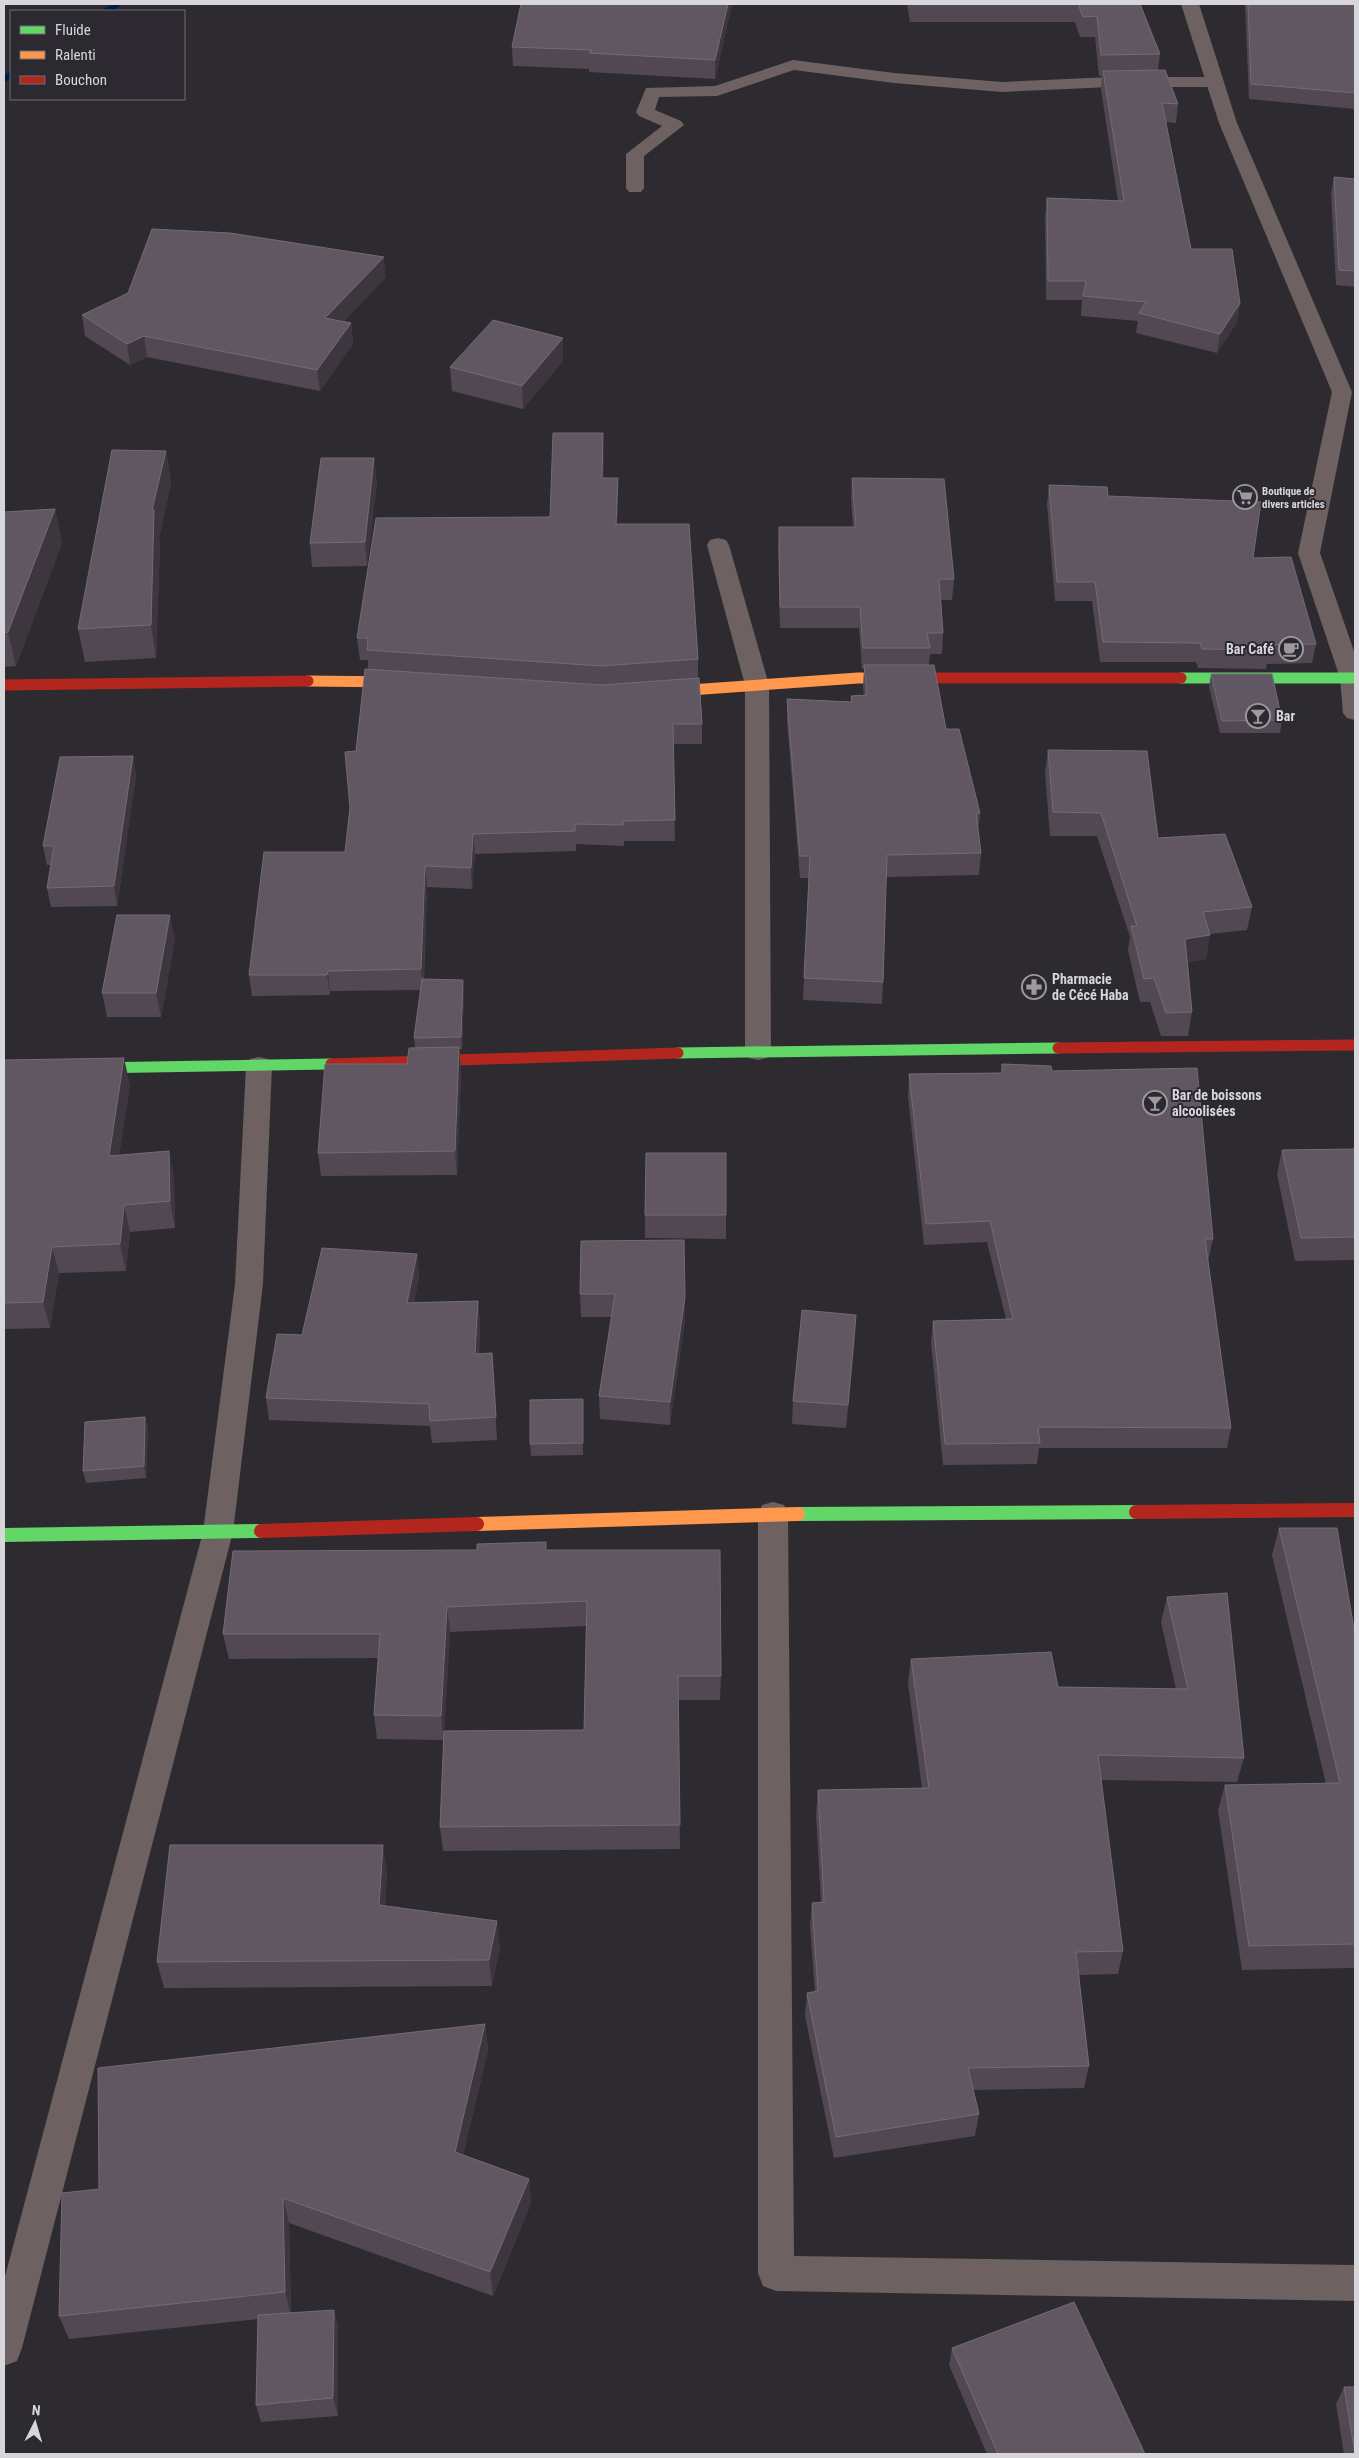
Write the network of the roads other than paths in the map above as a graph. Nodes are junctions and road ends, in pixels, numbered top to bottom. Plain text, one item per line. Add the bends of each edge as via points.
1 (1190, 4) edge
2 (1215, 82) junction
3 (635, 188) dead end
4 (718, 544) dead end
5 (1354, 678) edge
6 (413, 683) edge
7 (4, 684) edge
8 (756, 685) junction
9 (650, 693) edge
10 (1355, 713) edge
11 (1355, 1045) edge
12 (758, 1051) junction
13 (259, 1066) junction
14 (82, 1068) edge
15 (1355, 1510) edge
16 (773, 1514) junction
17 (218, 1532) junction
18 (4, 1535) edge
19 (1355, 2283) edge
20 (4, 2348) edge

1 - 2 street
2 - 3 lane via 1002,87 794,65 717,91 652,92 645,112 676,125 635,154
2 - 5 street via 1228,123 1342,392 1309,553
4 - 8 street
5 - 8 street via 858,678
5 - 10 street
6 - 7 street via 364,680
8 - 9 street
8 - 12 street
11 - 12 street
12 - 13 street
13 - 14 street
13 - 17 street via 249,1284
15 - 16 street
16 - 17 street
16 - 19 street via 776,2273
17 - 18 street
17 - 20 street

